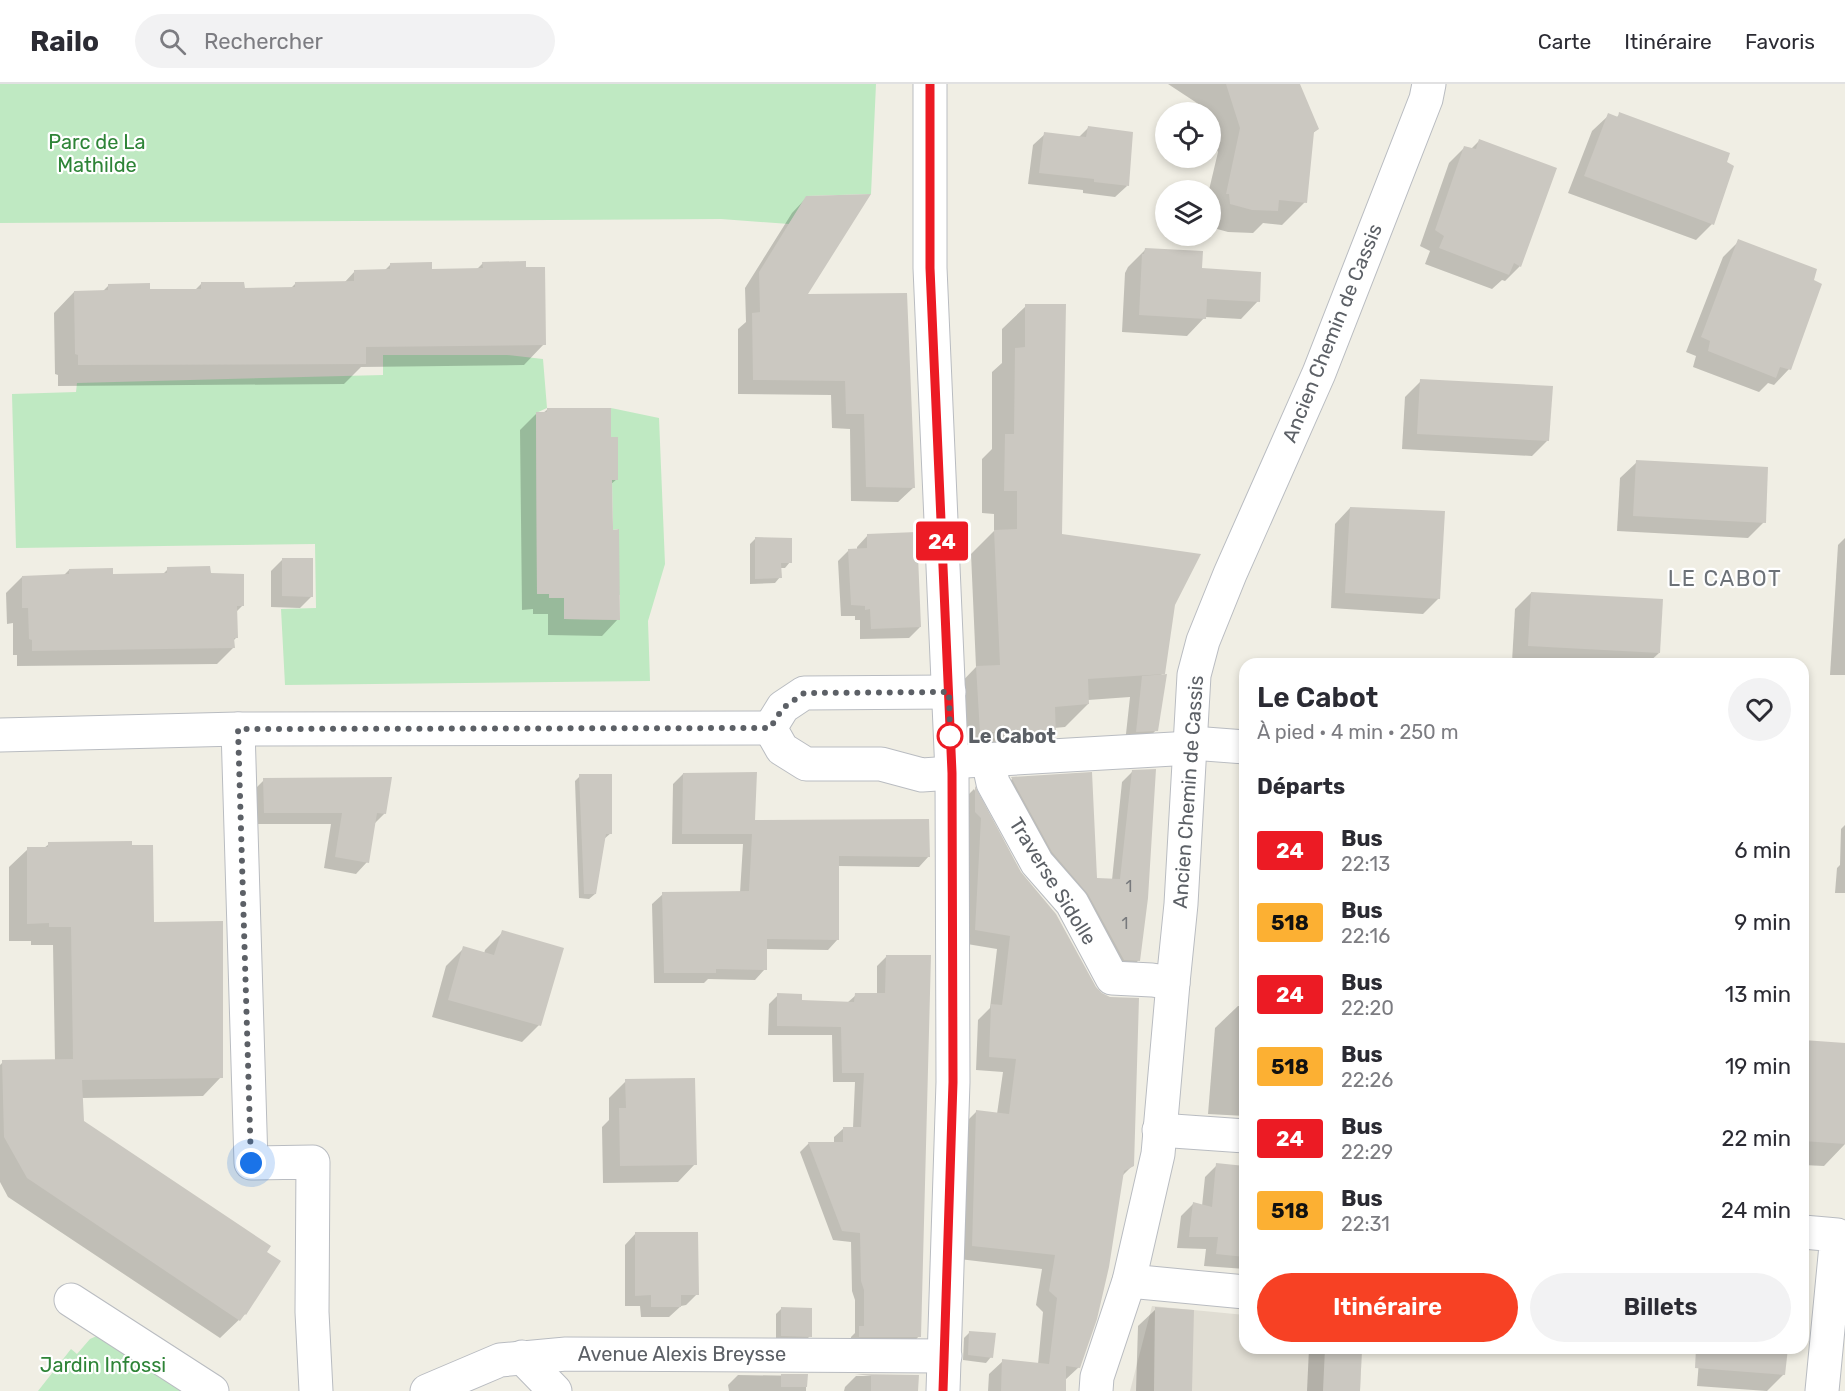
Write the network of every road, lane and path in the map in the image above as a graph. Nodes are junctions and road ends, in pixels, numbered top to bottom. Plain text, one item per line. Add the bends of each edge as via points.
1 (930, 84) edge
2 (1429, 84) edge
3 (949, 692) junction
4 (770, 728) junction
5 (238, 729) junction
6 (0, 735) edge
7 (1192, 746) junction
8 (1239, 747) edge
9 (988, 760) junction
10 (952, 768) junction
11 (1173, 983) junction
12 (1159, 1130) junction
13 (1239, 1136) edge
14 (1809, 1233) edge
15 (1129, 1281) junction
16 (1239, 1291) edge
17 (71, 1300) dead end
18 (945, 1356) junction
19 (522, 1357) junction
20 (212, 1391) edge
21 (316, 1391) edge
22 (427, 1391) edge
23 (555, 1391) edge
24 (943, 1391) edge
25 (1096, 1391) edge
26 (1822, 1391) edge

1 - 3 street via 930,268
2 - 7 street, Ancien Chemin de Cassis via 1319,373 1203,641 1194,675
3 - 4 street via 804,693 783,708
3 - 10 street
4 - 5 street
4 - 10 street via 782,749 806,764 881,764 922,775
5 - 6 street
5 - 21 street via 251,1163 313,1162
7 - 8 street
7 - 9 street
7 - 11 street, Ancien Chemin de Cassis
9 - 10 street
9 - 11 street, Traverse Sidolle via 993,783 1038,863 1072,903 1112,978
10 - 18 street via 953,1082
11 - 12 street, Ancien Chemin de Cassis
12 - 13 street
12 - 15 street, Ancien Chemin de Cassis via 1158,1154
14 - 26 street via 1837,1235
15 - 16 street
15 - 25 street, Ancien Chemin de Cassis via 1097,1377
17 - 20 street
18 - 19 street, Avenue Alexis Breysse
18 - 24 street
19 - 22 street, Avenue Alexis Breysse via 500,1360
19 - 23 street

